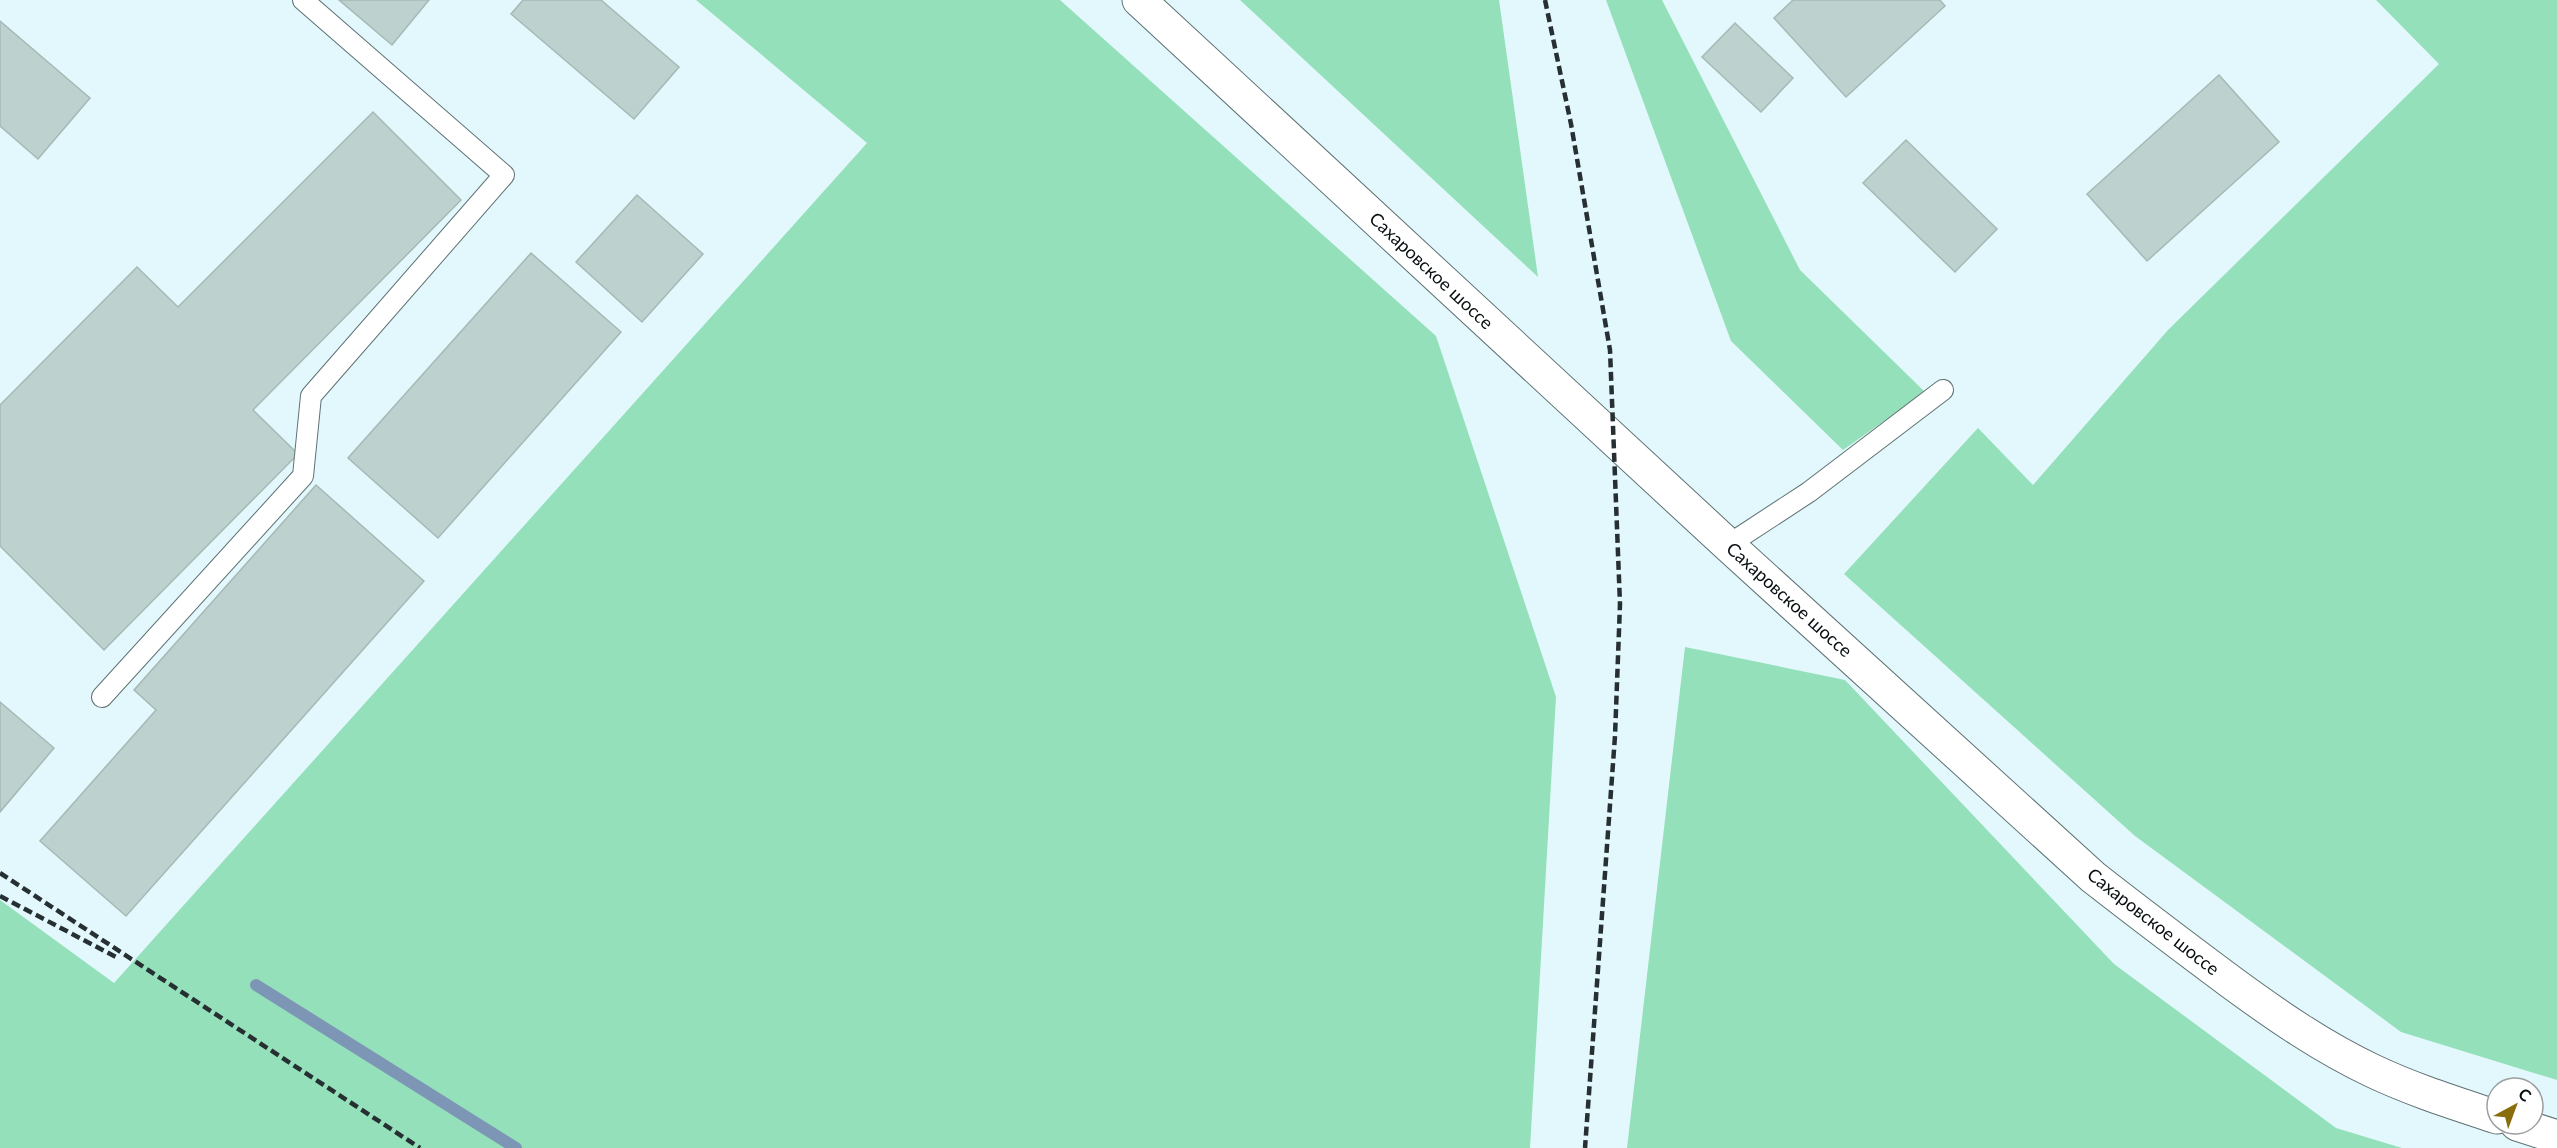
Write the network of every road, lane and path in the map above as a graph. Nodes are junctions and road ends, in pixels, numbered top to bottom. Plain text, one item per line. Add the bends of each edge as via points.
1 (303, 0) edge
2 (1139, 0) edge
3 (1943, 390) dead end
4 (1728, 545) junction
5 (102, 697) dead end
6 (2485, 1113) edge

1 - 5 lane via 504,175 311,396 303,476
2 - 4 main road, Сахаровское шоссе
3 - 4 lane via 1809,492
4 - 6 main road, Сахаровское шоссе via 2085,869 2157,928 2324,1045 2372,1071

